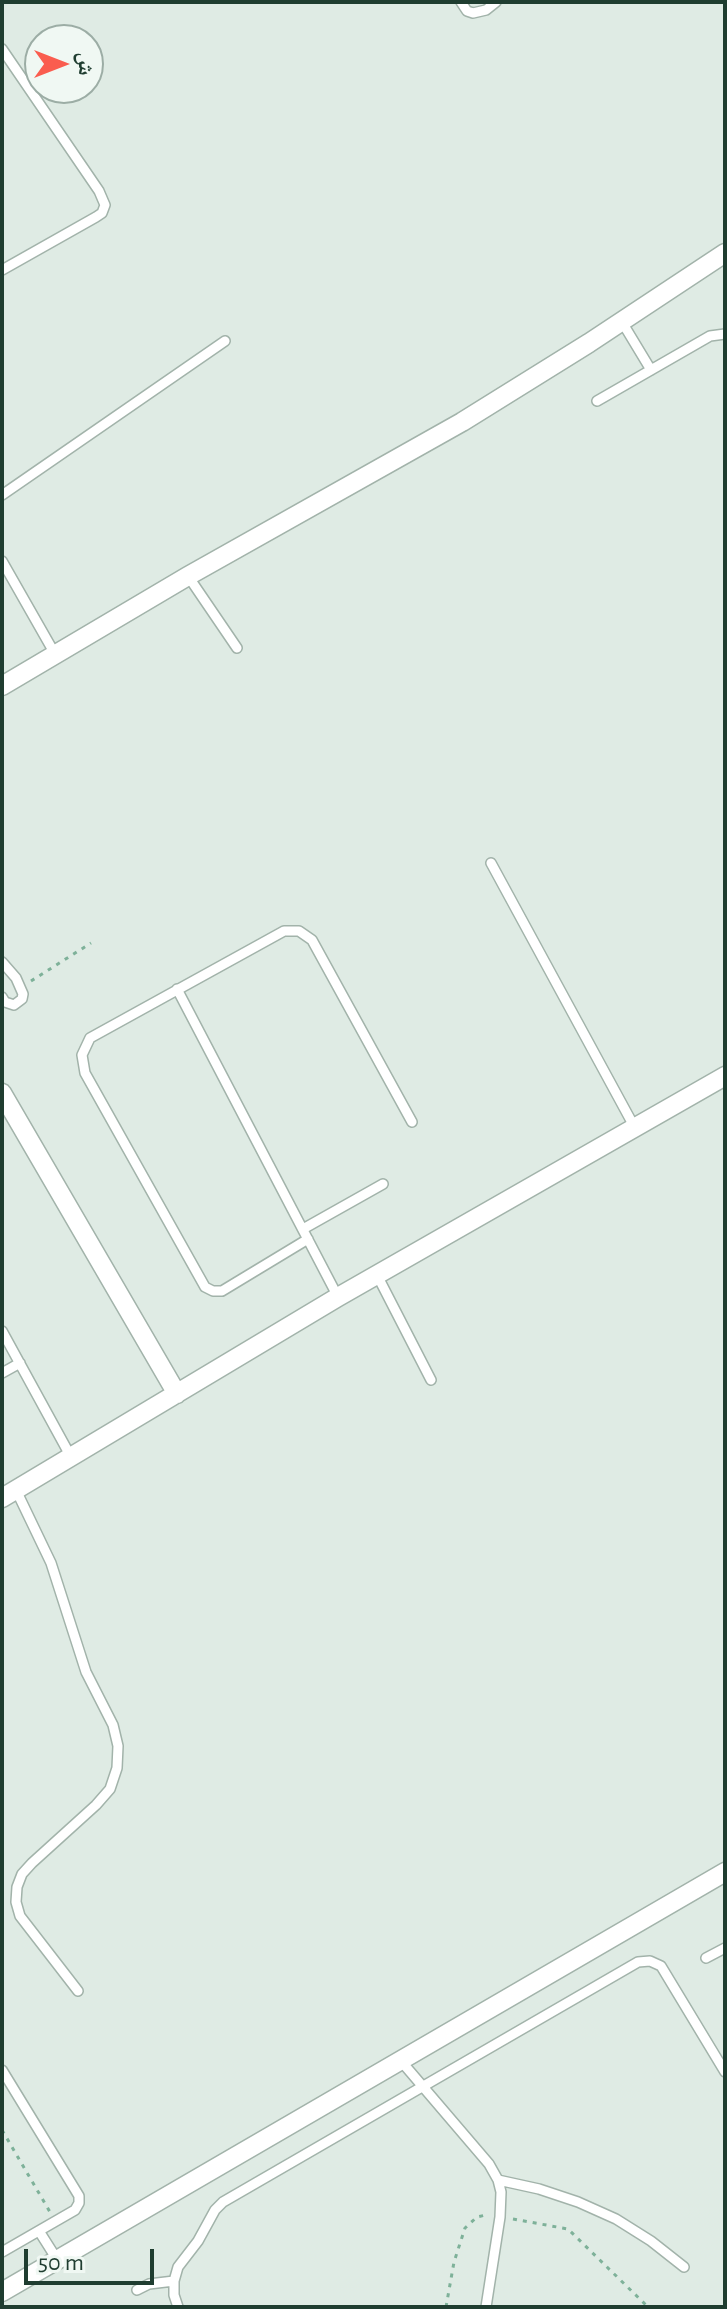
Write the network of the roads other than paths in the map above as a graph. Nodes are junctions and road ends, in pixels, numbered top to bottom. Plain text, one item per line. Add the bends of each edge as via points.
1 (461, 2) edge
2 (496, 2) edge
3 (2, 49) edge
4 (725, 253) edge
5 (2, 270) edge
6 (622, 322) junction
7 (725, 334) edge
8 (225, 341) dead end
9 (651, 370) junction
10 (597, 401) dead end
11 (2, 495) edge
12 (2, 561) edge
13 (188, 576) junction
14 (237, 648) dead end
15 (55, 654) junction
16 (2, 686) edge
17 (491, 863) dead end
18 (2, 962) edge
19 (177, 989) junction
20 (2, 997) edge
21 (725, 1076) edge
22 (2, 1093) edge
23 (412, 1122) dead end
24 (635, 1128) junction
25 (383, 1184) dead end
26 (305, 1234) junction
27 (377, 1275) junction
28 (338, 1297) junction
29 (2, 1331) edge
30 (20, 1363) junction
31 (2, 1373) edge
32 (431, 1380) dead end
33 (177, 1394) junction
34 (71, 1457) junction
35 (9, 1494) edge
36 (725, 1872) edge
37 (725, 1948) edge
38 (706, 1958) dead end
39 (78, 1991) dead end
40 (401, 2061) junction
41 (2, 2070) edge
42 (725, 2072) edge
43 (425, 2087) junction
44 (498, 2180) junction
45 (39, 2231) junction
46 (2, 2252) edge
47 (58, 2261) junction
48 (684, 2267) dead end
49 (174, 2281) junction
50 (137, 2290) dead end
51 (2, 2292) edge
52 (178, 2307) edge
53 (486, 2307) edge

1 - 2 lane via 473,13
3 - 5 lane via 105,205 96,217
4 - 6 street
6 - 9 lane
6 - 13 street via 462,422
7 - 9 lane via 710,336
8 - 11 lane
9 - 10 lane
12 - 15 lane
13 - 14 lane
13 - 15 street
15 - 16 street
17 - 24 lane
18 - 20 lane via 21,988 22,999 9,1004
19 - 23 lane via 284,931 306,934
19 - 26 lane
19 - 26 lane via 90,1038 82,1055 85,1073 205,1287 222,1291
21 - 24 street
22 - 33 street
24 - 27 street
25 - 26 lane
26 - 28 lane
27 - 28 street
27 - 32 lane
28 - 33 street
29 - 30 lane
30 - 31 lane
30 - 34 lane
33 - 34 street
34 - 35 street
35 - 39 lane via 51,1563 86,1672 118,1746 110,1789 32,1863 17,1887 20,1916
36 - 40 street
37 - 38 lane
40 - 43 lane
40 - 47 street
41 - 45 lane via 79,2196 75,2210
42 - 43 lane via 668,1976 650,1961 638,1962
43 - 44 lane
43 - 49 lane via 223,2202
44 - 48 lane via 539,2189 616,2219
44 - 53 lane via 500,2217
45 - 46 lane
45 - 47 lane
47 - 51 street
49 - 50 lane
49 - 52 lane

